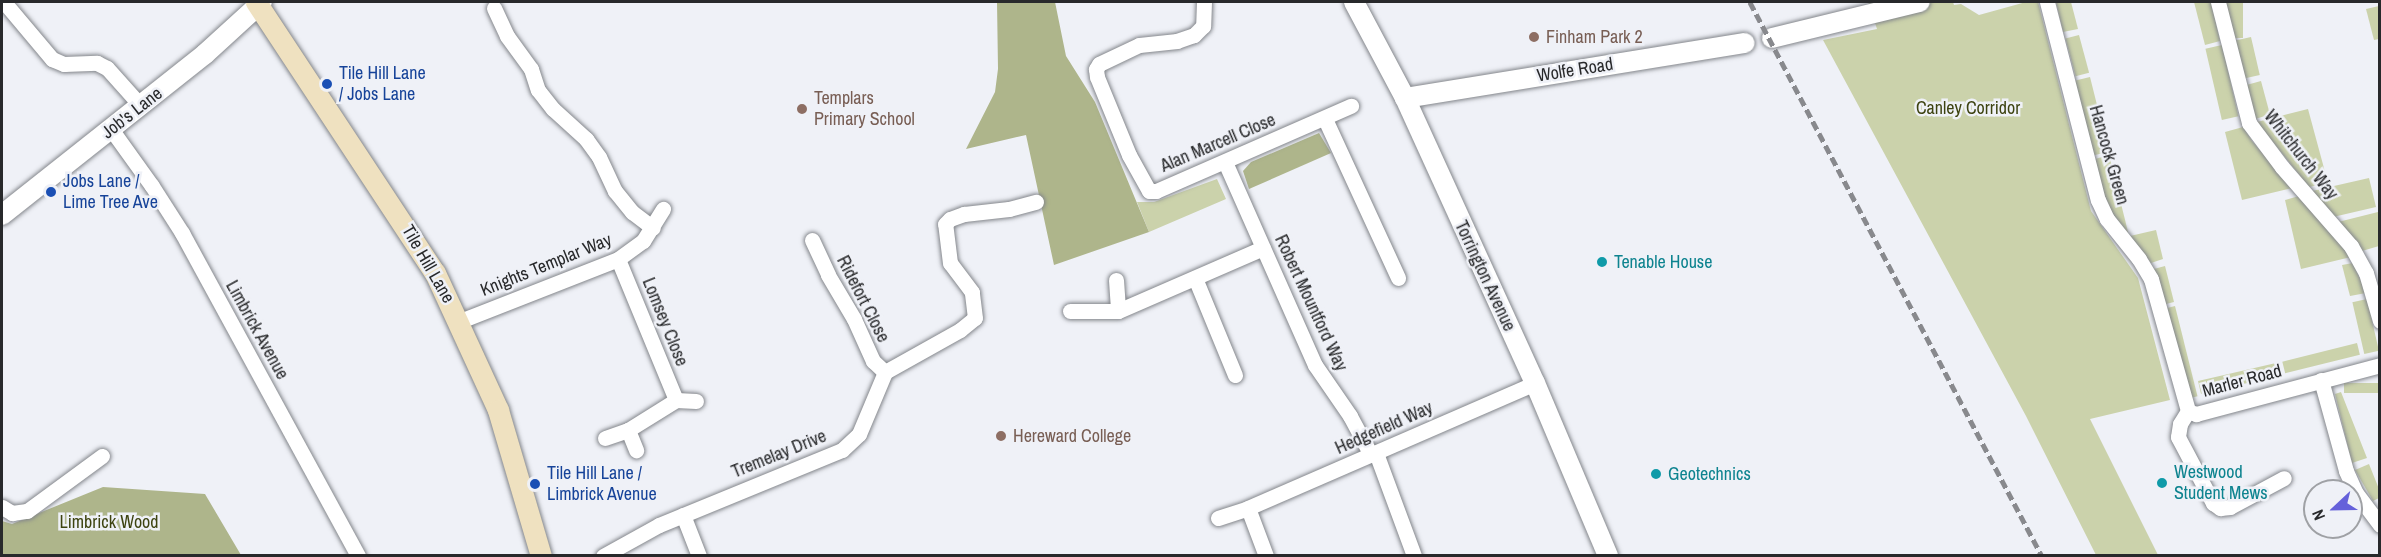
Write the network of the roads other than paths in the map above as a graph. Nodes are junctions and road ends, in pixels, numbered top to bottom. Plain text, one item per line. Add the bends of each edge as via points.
1 (4, 2) edge
2 (1204, 2) edge
3 (1354, 2) edge
4 (1920, 2) edge
5 (2047, 2) edge
6 (2218, 2) edge
7 (259, 3) edge
8 (494, 8) dead end
9 (1772, 38) dead end
10 (1745, 43) dead end
11 (1405, 98) junction
12 (141, 106) junction
13 (1351, 106) dead end
14 (1325, 119) junction
15 (111, 129) junction
16 (1226, 162) junction
17 (1036, 202) dead end
18 (663, 209) dead end
19 (2, 215) edge
20 (653, 228) junction
21 (812, 240) dead end
22 (1263, 248) junction
23 (618, 259) junction
24 (1195, 278) junction
25 (1398, 278) dead end
26 (1116, 279) dead end
27 (1070, 311) dead end
28 (1119, 311) junction
29 (459, 321) junction
30 (2379, 321) edge
31 (2379, 365) edge
32 (885, 372) junction
33 (1235, 375) dead end
34 (2321, 380) junction
35 (1535, 383) junction
36 (676, 400) junction
37 (696, 401) dead end
38 (2188, 411) junction
39 (628, 430) junction
40 (605, 438) dead end
41 (636, 450) dead end
42 (1373, 454) junction
43 (102, 456) dead end
44 (2284, 478) dead end
45 (2, 507) edge
46 (1248, 508) junction
47 (683, 515) junction
48 (1218, 518) dead end
49 (2379, 525) edge
50 (358, 555) edge
51 (541, 555) edge
52 (603, 555) edge
53 (699, 555) edge
54 (1266, 555) edge
55 (1414, 555) edge
56 (1608, 555) edge

1 - 12 street via 52,59 64,64 97,63 107,68
2 - 16 street, Alan Marcell Close via 1203,26 1194,35 1140,45 1099,64 1096,77 1149,191
3 - 11 street, Torrington Avenue
4 - 9 street
5 - 38 street, Hancock Green via 2098,200 2107,219 2151,279
6 - 30 street, Whitchurch Way via 2249,123 2350,246 2369,281
7 - 12 street, Job's Lane via 206,54
7 - 29 main road, Tile Hill Lane via 414,237
8 - 20 street via 507,36 531,69 538,90 586,139 615,191 632,212
10 - 11 street, Wolfe Road
11 - 35 street, Torrington Avenue
12 - 15 street, Job's Lane
13 - 14 street, Alan Marcell Close
14 - 16 street, Alan Marcell Close
14 - 25 street
15 - 19 street, Job's Lane
15 - 50 street, Limbrick Avenue via 182,233
16 - 22 street, Robert Mountford Way
17 - 32 street via 964,214 945,224 950,262 972,292 975,318
18 - 20 street, Knights Templar Way
20 - 23 street, Knights Templar Way via 643,241
21 - 32 street, Ridefort Close via 873,361
22 - 24 street
22 - 42 street, Robert Mountford Way via 1315,365
23 - 29 street, Knights Templar Way
23 - 36 street, Lomsey Close
24 - 28 street
24 - 33 street
26 - 28 street
27 - 28 street
29 - 51 main road, Tile Hill Lane via 498,410
31 - 34 street, Marler Road
32 - 47 street, Tremelay Drive via 859,434 842,450
34 - 38 street, Marler Road via 2196,414
34 - 49 street via 2346,471
35 - 42 street, Hedgefield Way
35 - 56 street, Torrington Avenue
36 - 37 street
36 - 39 street
38 - 44 street, Marler Road via 2178,437 2213,503 2220,508 2230,507
39 - 40 street
39 - 41 street
42 - 46 street, Hedgefield Way
42 - 55 street, Robert Mountford Way
43 - 45 street via 27,511 12,513
46 - 48 street, Hedgefield Way
46 - 54 street
47 - 52 street, Tremelay Drive
47 - 53 street

